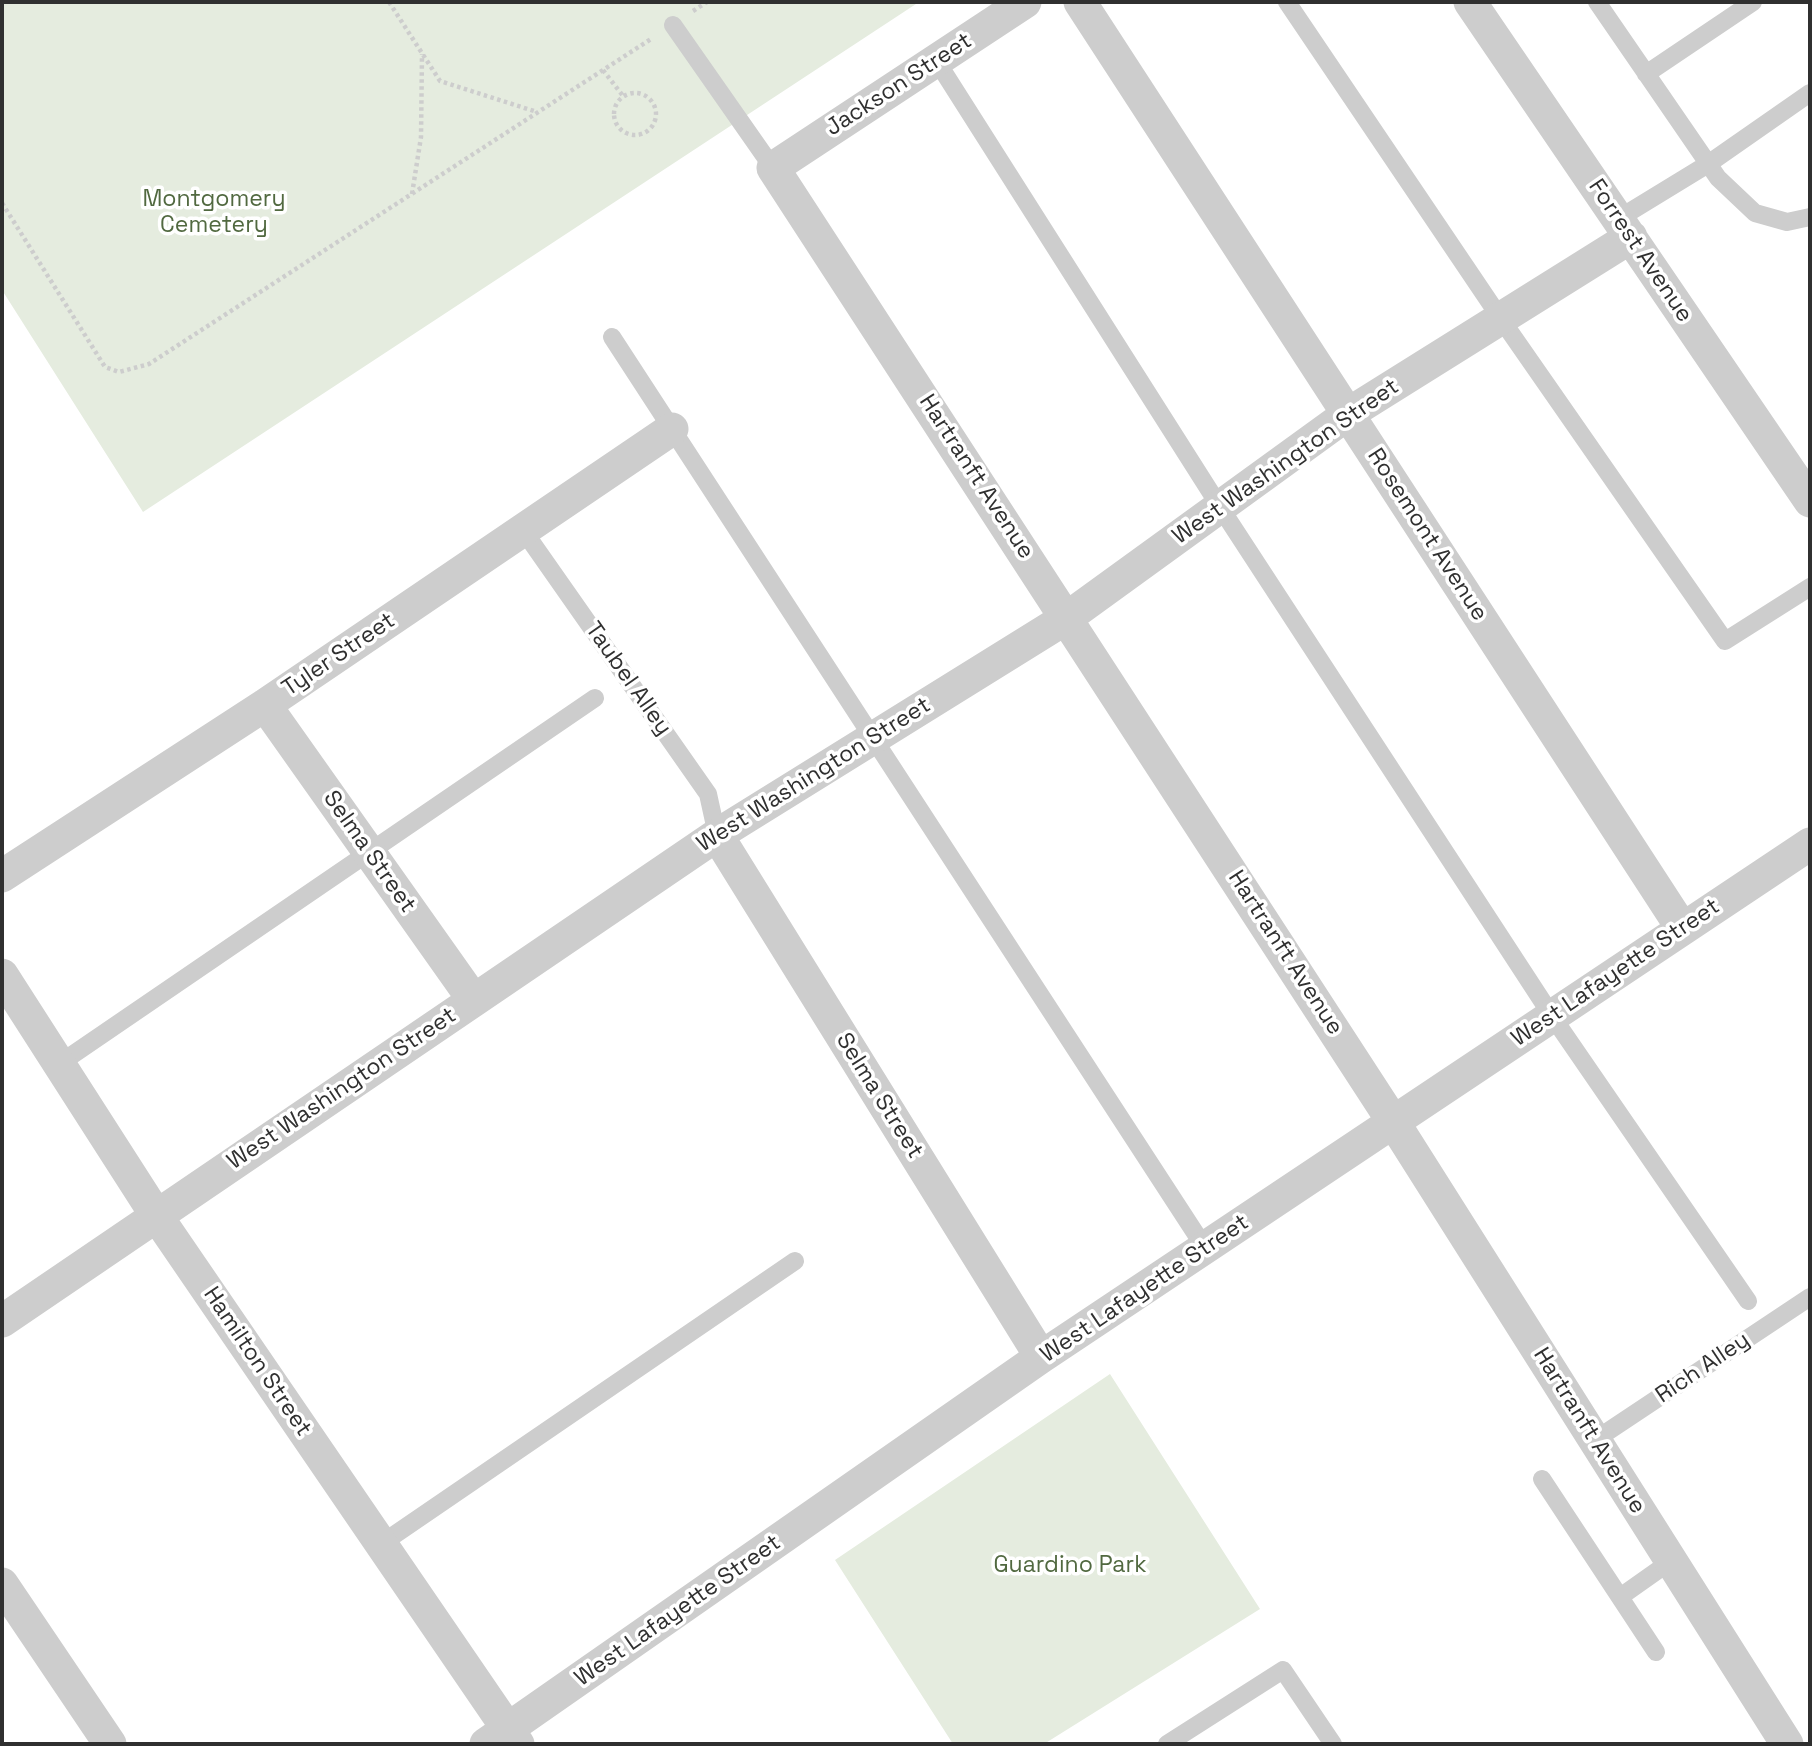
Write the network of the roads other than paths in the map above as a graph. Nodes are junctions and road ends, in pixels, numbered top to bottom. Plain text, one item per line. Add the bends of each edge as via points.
1 (1025, 2) edge
2 (1080, 2) edge
3 (1287, 2) edge
4 (1470, 2) edge
5 (1597, 2) edge
6 (1753, 2) edge
7 (673, 25) road end
8 (936, 60) junction
9 (1646, 74) junction
10 (1810, 93) edge
11 (1708, 164) junction
12 (773, 168) junction
13 (1810, 217) edge
14 (1625, 228) junction
15 (1501, 319) junction
16 (612, 337) dead end
17 (1348, 414) junction
18 (672, 429) junction
19 (1810, 501) edge
20 (1220, 506) junction
21 (523, 530) junction
22 (1810, 587) edge
23 (1068, 617) junction
24 (596, 698) dead end
25 (265, 705) junction
26 (874, 737) junction
27 (717, 835) junction
28 (1810, 844) edge
29 (371, 855) junction
30 (2, 876) edge
31 (1682, 928) junction
32 (2, 975) edge
33 (474, 999) junction
34 (1552, 1016) junction
35 (60, 1064) junction
36 (1395, 1123) junction
37 (156, 1215) junction
38 (1205, 1248) junction
39 (795, 1261) dead end
40 (1810, 1297) edge
41 (1748, 1301) dead end
42 (2, 1321) edge
43 (1041, 1357) junction
44 (1595, 1440) junction
45 (1542, 1479) dead end
46 (381, 1544) junction
47 (1671, 1561) junction
48 (2, 1584) edge
49 (1620, 1597) junction
50 (1656, 1651) dead end
51 (504, 1739) edge
52 (110, 1744) edge
53 (1167, 1744) edge
54 (1333, 1744) edge
55 (1787, 1744) edge

1 - 8 street, Jackson Street
2 - 17 street, Rosemont Avenue
3 - 15 lane
4 - 14 street, Forrest Avenue
5 - 9 lane
6 - 9 lane
7 - 12 lane
8 - 12 street, Jackson Street
8 - 20 lane
9 - 11 lane
10 - 11 lane
11 - 13 lane via 1755,213 1787,222
11 - 14 lane
12 - 23 street, Hartranft Avenue
14 - 15 street, West Washington Street
14 - 19 street, Forrest Avenue
15 - 17 street, West Washington Street
15 - 22 lane via 1725,641
16 - 18 lane
17 - 20 street, West Washington Street
17 - 31 street, Rosemont Avenue
18 - 21 street, Tyler Street
18 - 26 lane
20 - 23 street, West Washington Street
20 - 34 lane
21 - 25 street, Tyler Street
21 - 27 lane, Taubel Alley via 708,794
23 - 26 street, West Washington Street
23 - 36 street, Hartranft Avenue
24 - 29 lane
25 - 29 street, Selma Street
25 - 30 street, Tyler Street
26 - 27 street, West Washington Street
26 - 38 lane
27 - 33 street, West Washington Street
27 - 43 street, Selma Street
28 - 31 street, West Lafayette Street
29 - 33 street, Selma Street
29 - 35 lane
31 - 34 street, West Lafayette Street
32 - 35 street, Hamilton Street
33 - 37 street, West Washington Street
34 - 36 street, West Lafayette Street
34 - 41 lane
35 - 37 street, Hamilton Street
36 - 38 street, West Lafayette Street
36 - 44 street, Hartranft Avenue
37 - 42 street, West Washington Street
37 - 46 street, Hamilton Street
38 - 43 street, West Lafayette Street
39 - 46 lane
40 - 44 lane, Rich Alley
43 - 51 street, West Lafayette Street
44 - 47 street, Hartranft Avenue
45 - 49 lane
46 - 51 street, Hamilton Street
47 - 49 lane
47 - 55 street, Hartranft Avenue
48 - 52 street
49 - 50 lane
53 - 54 lane via 1283,1670

